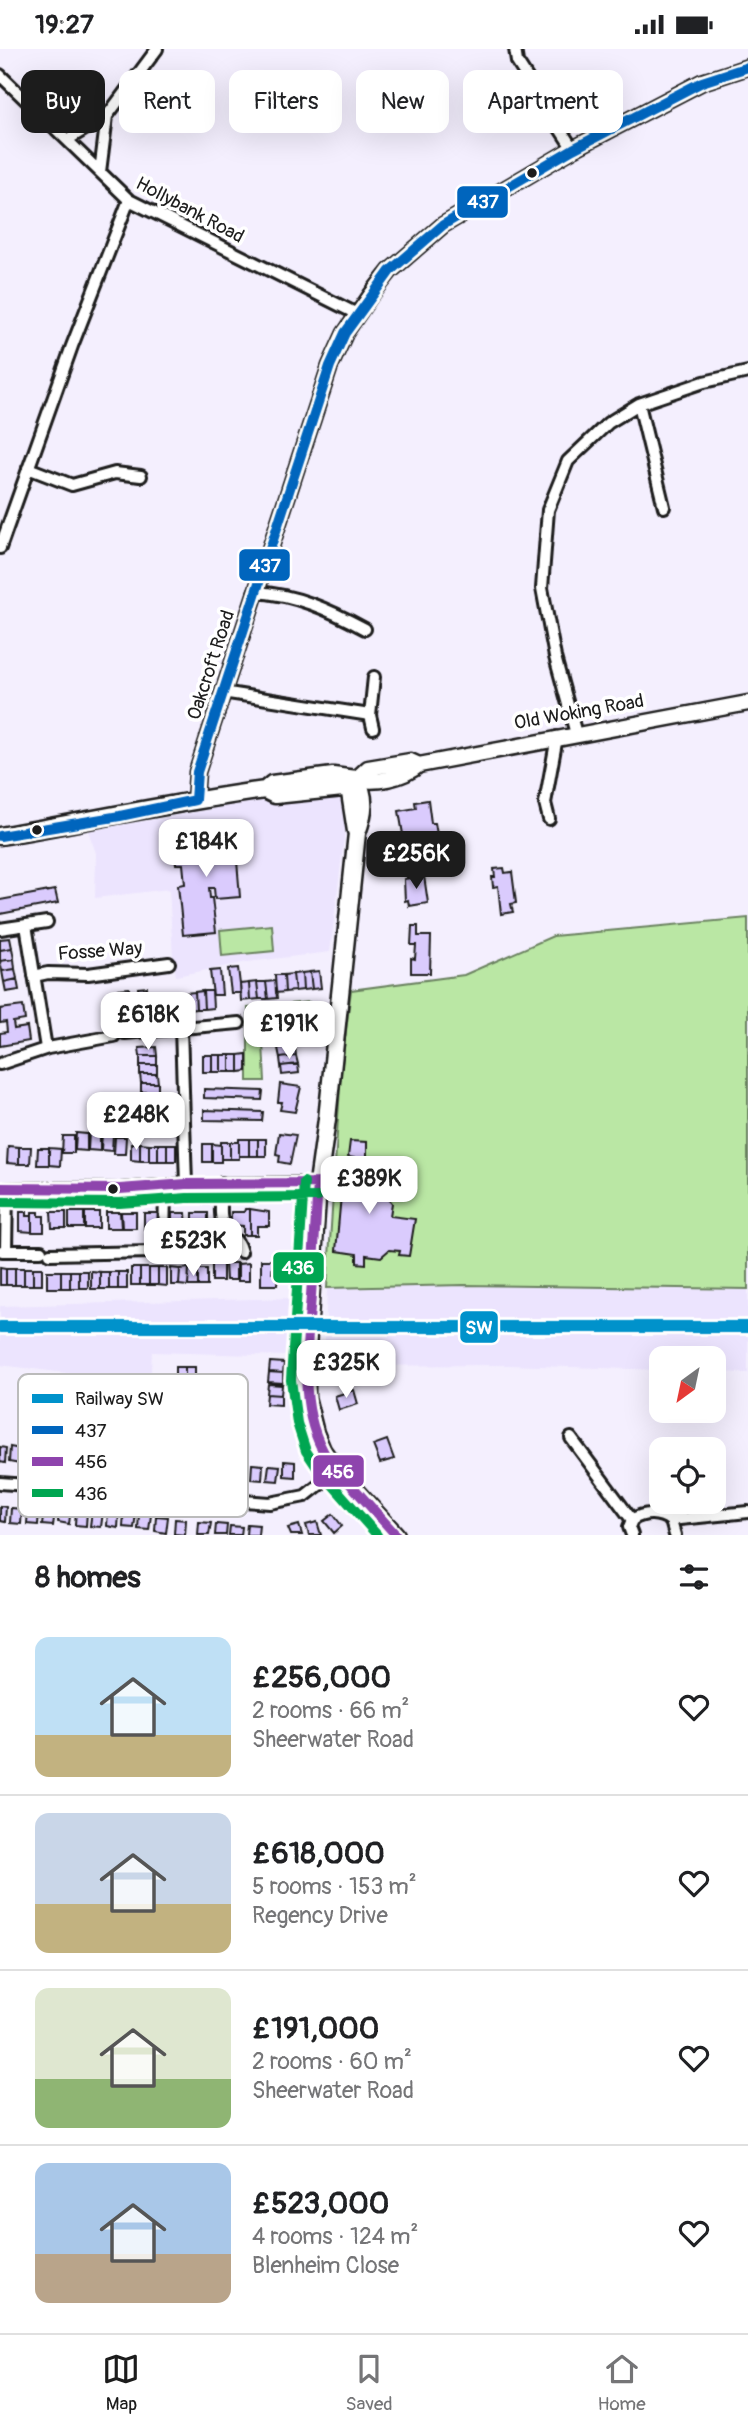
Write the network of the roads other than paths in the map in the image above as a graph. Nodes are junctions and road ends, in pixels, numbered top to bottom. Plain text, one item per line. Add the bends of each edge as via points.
1 (157, 49) edge
2 (515, 49) edge
3 (748, 67) edge
4 (0, 75) edge
5 (107, 116) junction
6 (67, 140) junction
7 (573, 149) junction
8 (100, 172) junction
9 (129, 200) junction
10 (357, 314) junction
11 (748, 372) edge
12 (639, 404) junction
13 (29, 468) junction
14 (141, 476) dead end
15 (664, 507) dead end
16 (0, 548) edge
17 (254, 592) junction
18 (365, 629) dead end
19 (374, 677) dead end
20 (222, 692) junction
21 (748, 703) edge
22 (370, 715) junction
23 (373, 728) dead end
24 (576, 734) junction
25 (557, 737) junction
26 (356, 779) junction
27 (195, 800) junction
28 (559, 801) dead end
29 (545, 803) junction
30 (549, 819) dead end
31 (0, 836) edge
32 (47, 922) dead end
33 (26, 925) junction
34 (0, 929) edge
35 (169, 963) dead end
36 (34, 976) junction
37 (239, 1023) dead end
38 (181, 1028) junction
39 (46, 1048) junction
40 (0, 1063) edge
41 (318, 1183) junction
42 (186, 1184) junction
43 (222, 1184) junction
44 (165, 1185) junction
45 (4, 1188) edge
46 (3, 1251) edge
47 (206, 1251) dead end
48 (164, 1252) junction
49 (228, 1252) dead end
50 (571, 1438) dead end
51 (337, 1472) junction
52 (0, 1483) edge
53 (18, 1484) edge
54 (248, 1501) edge
55 (748, 1512) edge
56 (632, 1520) junction
57 (670, 1520) junction
58 (396, 1535) edge
59 (632, 1535) edge
60 (675, 1535) edge

1 - 5 street
2 - 7 street via 517,62
3 - 7 main road, Oakcroft Road via 702,82
4 - 6 street, Hollybank Road
5 - 6 street
5 - 8 street
6 - 8 street, Hollybank Road
7 - 10 main road, Oakcroft Road via 443,225 390,271
8 - 9 street, Hollybank Road
9 - 10 street, Hollybank Road
9 - 13 street
10 - 17 main road, Oakcroft Road via 330,366
11 - 12 street
12 - 15 street
12 - 24 street via 608,423 568,461 548,510 542,588
13 - 14 street via 72,485 115,473
13 - 16 street
17 - 18 street via 280,593
17 - 20 main road, Oakcroft Road
19 - 22 street
20 - 22 street
20 - 27 main road, Oakcroft Road via 197,772
21 - 24 main road, Old Woking Road
22 - 23 street
24 - 25 main road, Old Woking Road
25 - 26 main road, Old Woking Road via 419,765 370,783
25 - 29 street
26 - 27 main road, Old Woking Road via 343,788 275,795 265,790
26 - 41 main road via 364,792 362,818
27 - 31 main road, Old Woking Road
28 - 29 street
29 - 30 street
32 - 33 street
33 - 34 street
33 - 36 street
35 - 36 street, Fosse Way
36 - 39 street
37 - 38 street
38 - 39 street
38 - 42 street
39 - 40 street
41 - 43 street
41 - 51 main road via 306,1397 319,1445
42 - 43 street
42 - 44 street
43 - 49 street via 222,1221 245,1252
44 - 45 street
44 - 48 street
45 - 46 street
46 - 48 street
47 - 48 street
50 - 56 street
51 - 54 street via 304,1496 270,1503
51 - 58 main road
52 - 53 street
55 - 57 street
56 - 57 street via 650,1514
56 - 59 street
57 - 60 street

